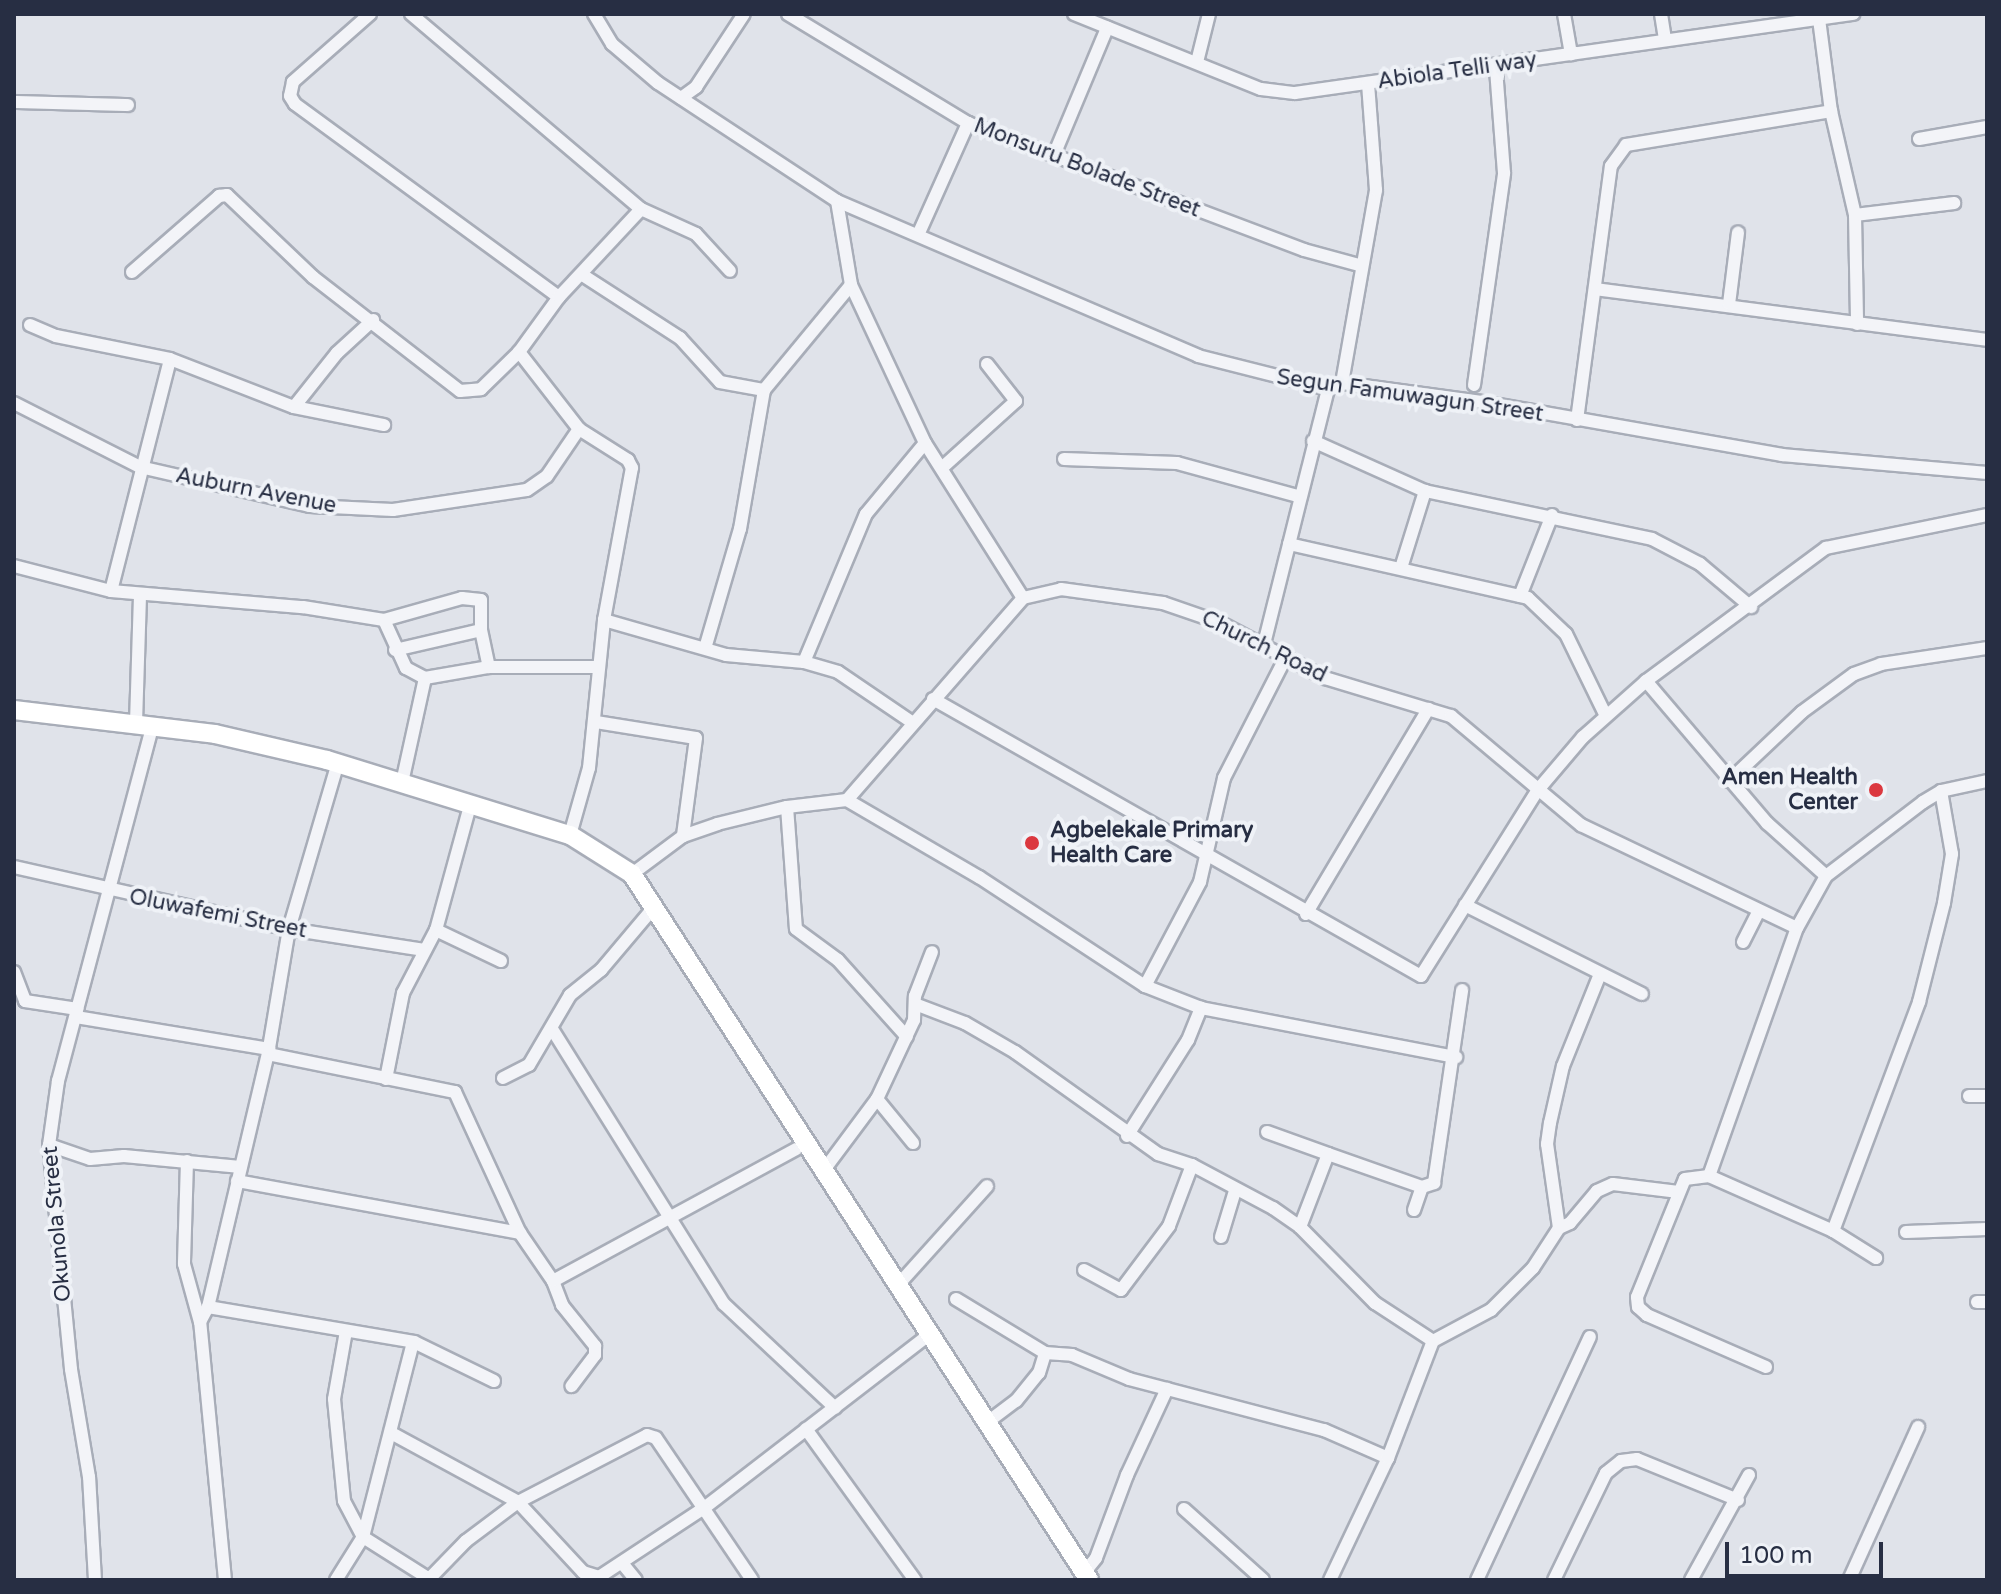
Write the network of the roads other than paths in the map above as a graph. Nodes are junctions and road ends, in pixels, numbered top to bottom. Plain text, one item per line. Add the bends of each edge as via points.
1 (370, 14) edge
2 (411, 14) edge
3 (594, 14) edge
4 (744, 14) edge
5 (788, 14) edge
6 (1074, 14) edge
7 (1209, 14) edge
8 (1564, 14) edge
9 (1661, 14) edge
10 (1853, 14) edge
11 (1819, 19) junction
12 (1107, 28) junction
13 (1665, 40) junction
14 (1571, 54) junction
15 (1197, 62) junction
16 (1496, 68) junction
17 (1368, 83) junction
18 (681, 98) junction
19 (14, 102) edge
20 (128, 105) dead end
21 (1831, 111) junction
22 (968, 123) junction
23 (1987, 127) edge
24 (1919, 139) dead end
25 (1054, 155) junction
26 (837, 201) junction
27 (1954, 203) dead end
28 (641, 209) junction
29 (1855, 215) junction
30 (1738, 233) dead end
31 (918, 235) junction
32 (1359, 265) junction
33 (730, 271) dead end
34 (132, 272) dead end
35 (581, 274) junction
36 (851, 285) junction
37 (1595, 289) junction
38 (559, 297) junction
39 (1729, 304) junction
40 (373, 320) junction
41 (1857, 324) junction
42 (30, 325) dead end
43 (1987, 340) edge
44 (519, 352) junction
45 (170, 359) junction
46 (987, 364) dead end
47 (1342, 383) junction
48 (1474, 385) dead end
49 (1328, 389) junction
50 (764, 390) junction
51 (14, 403) edge
52 (294, 407) junction
53 (1577, 420) junction
54 (384, 425) dead end
55 (579, 429) junction
56 (1313, 441) junction
57 (925, 443) junction
58 (1064, 459) dead end
59 (944, 466) junction
60 (140, 467) junction
61 (1987, 473) edge
62 (1425, 491) junction
63 (1298, 496) junction
64 (1552, 515) junction
65 (1987, 515) edge
66 (1289, 544) junction
67 (14, 566) edge
68 (1401, 568) junction
69 (111, 591) junction
70 (140, 594) junction
71 (1520, 596) junction
72 (1023, 598) junction
73 (1751, 607) junction
74 (384, 620) junction
75 (604, 620) junction
76 (481, 630) junction
77 (1264, 644) junction
78 (706, 645) junction
79 (1987, 648) edge
80 (395, 650) junction
81 (1285, 659) junction
82 (804, 662) junction
83 (489, 667) junction
84 (599, 667) junction
85 (425, 678) junction
86 (1646, 681) junction
87 (933, 699) junction
88 (1428, 709) junction
89 (14, 710) edge
90 (1606, 716) junction
91 (14, 721) edge
92 (596, 722) junction
93 (913, 723) junction
94 (143, 729) junction
95 (335, 773) junction
96 (1729, 781) junction
97 (1987, 781) edge
98 (402, 783) junction
99 (1537, 791) junction
100 (1941, 791) junction
101 (847, 800) junction
102 (787, 807) junction
103 (468, 813) junction
104 (570, 835) junction
105 (683, 836) junction
106 (1202, 856) junction
107 (14, 867) edge
108 (632, 874) junction
109 (1826, 876) junction
110 (110, 892) junction
111 (1465, 905) junction
112 (650, 912) junction
113 (1758, 913) junction
114 (1306, 914) junction
115 (1797, 928) junction
116 (289, 929) junction
117 (436, 930) junction
118 (1743, 942) dead end
119 (424, 950) junction
120 (932, 952) dead end
121 (501, 961) dead end
122 (14, 972) edge
123 (1600, 974) junction
124 (1145, 986) junction
125 (1462, 990) dead end
126 (1642, 994) dead end
127 (915, 1004) junction
128 (1201, 1008) junction
129 (76, 1013) junction
130 (552, 1029) junction
131 (907, 1037) junction
132 (268, 1052) junction
133 (1456, 1057) junction
134 (503, 1078) dead end
135 (386, 1079) junction
136 (1969, 1096) dead end
137 (1987, 1096) edge
138 (877, 1099) junction
139 (1267, 1132) dead end
140 (1127, 1136) junction
141 (913, 1143) dead end
142 (49, 1145) junction
143 (796, 1149) junction
144 (1328, 1154) junction
145 (187, 1161) junction
146 (1192, 1165) junction
147 (240, 1167) junction
148 (824, 1170) junction
149 (1709, 1176) junction
150 (237, 1181) junction
151 (987, 1186) dead end
152 (1422, 1187) junction
153 (1235, 1191) junction
154 (1679, 1192) junction
155 (1414, 1210) dead end
156 (673, 1217) junction
157 (1300, 1227) junction
158 (1559, 1228) junction
159 (1987, 1229) edge
160 (1833, 1231) junction
161 (1906, 1232) dead end
162 (520, 1233) junction
163 (1221, 1237) dead end
164 (1876, 1258) dead end
165 (1084, 1270) dead end
166 (553, 1281) junction
167 (898, 1285) junction
168 (956, 1299) dead end
169 (208, 1307) junction
170 (200, 1322) junction
171 (346, 1331) junction
172 (1590, 1337) dead end
173 (925, 1338) junction
174 (1433, 1341) junction
175 (413, 1342) junction
176 (1045, 1353) junction
177 (1766, 1367) dead end
178 (494, 1381) dead end
179 (572, 1386) dead end
180 (1167, 1389) junction
181 (835, 1408) junction
182 (985, 1424) junction
183 (1918, 1427) dead end
184 (806, 1429) junction
185 (393, 1434) junction
186 (1388, 1458) junction
187 (1749, 1475) dead end
188 (1738, 1500) junction
189 (518, 1502) junction
190 (704, 1508) junction
191 (1184, 1509) dead end
192 (363, 1537) junction
193 (622, 1563) junction
194 (1083, 1578) edge
195 (430, 1579) edge
196 (95, 1580) edge
197 (225, 1580) edge
198 (336, 1580) edge
199 (636, 1580) edge
200 (752, 1580) edge
201 (915, 1580) edge
202 (1263, 1580) edge
203 (1330, 1580) edge
204 (1477, 1580) edge
205 (1554, 1580) edge
206 (1691, 1580) edge
207 (1849, 1580) edge

1 - 38 street via 293,82 290,96 295,104
2 - 28 street
3 - 18 street, Segun Famuwagun Street via 625,58
4 - 18 street via 696,87
5 - 22 street, Monsuru Bolade Street
6 - 12 street, Abiola Telli way
7 - 15 street
8 - 14 street
9 - 13 street
10 - 11 street, Abiola Telli way
11 - 13 street, Abiola Telli way
11 - 21 street
12 - 15 street, Abiola Telli way
12 - 25 street
13 - 14 street, Abiola Telli way
14 - 16 street, Abiola Telli way
15 - 17 street, Abiola Telli way via 1277,92
16 - 17 street, Abiola Telli way
16 - 48 street via 1504,173
17 - 32 street via 1376,190
18 - 26 street, Segun Famuwagun Street
19 - 20 street
21 - 29 street
21 - 37 street via 1626,145 1611,166
22 - 25 street, Monsuru Bolade Street
22 - 31 street
23 - 24 street
25 - 32 street, Monsuru Bolade Street via 1304,250
26 - 31 street, Segun Famuwagun Street
26 - 36 street
27 - 29 street
28 - 33 street via 696,234
28 - 35 street
29 - 41 street
30 - 39 street
31 - 49 street, Segun Famuwagun Street via 1198,356
32 - 47 street
34 - 40 street via 219,196 227,195 313,277
35 - 38 street
35 - 50 street via 680,338 720,382
36 - 50 street
36 - 57 street
37 - 39 street
37 - 53 street
38 - 44 street
39 - 41 street
40 - 44 street via 466,394 481,389
40 - 52 street via 337,353
41 - 43 street
42 - 45 street via 56,336
44 - 55 street
45 - 52 street
45 - 60 street
46 - 59 street via 1016,401
47 - 49 street, Segun Famuwagun Street
47 - 53 street, Segun Famuwagun Street
49 - 56 street
50 - 78 street via 740,529
51 - 60 street, Auburn Avenue
52 - 54 street
53 - 61 street, Segun Famuwagun Street via 1782,455
55 - 60 street, Auburn Avenue via 538,485 405,510 310,506
55 - 75 street via 628,460 632,468
56 - 62 street
56 - 63 street
57 - 59 street
57 - 82 street via 866,514
58 - 63 street via 1177,463
59 - 72 street
60 - 69 street
62 - 64 street
62 - 68 street
63 - 66 street
64 - 71 street
64 - 73 street via 1652,539 1700,564
65 - 73 street via 1826,548
66 - 68 street
66 - 77 street
67 - 69 street
68 - 71 street
69 - 70 street
70 - 74 street via 303,607
70 - 94 street, Okunola Street
71 - 90 street via 1542,608 1566,634
72 - 77 street, Church Road via 1061,589 1138,598 1210,619
72 - 87 street
73 - 86 street
74 - 76 street via 462,598 481,600
74 - 80 street
75 - 78 street
75 - 84 street
76 - 80 street
76 - 83 street
77 - 81 street, Church Road
78 - 82 street via 726,655
79 - 96 street via 1881,664 1854,674 1802,712
80 - 85 street via 413,675
81 - 88 street, Church Road via 1325,678
81 - 106 street via 1224,778
82 - 93 street via 851,678
83 - 84 street
83 - 85 street
84 - 92 street
85 - 98 street
86 - 90 street
86 - 96 street
87 - 93 street
87 - 106 street
88 - 99 street, Church Road via 1465,724
88 - 114 street
89 - 94 main road
90 - 99 street
91 - 94 main road
92 - 104 street
92 - 105 street via 696,738
93 - 101 street
94 - 95 main road
94 - 98 main road via 271,745
94 - 110 street, Okunola Street
95 - 103 main road
95 - 116 street
96 - 109 street
97 - 100 street
98 - 104 main road
99 - 111 street
99 - 113 street, Church Road via 1581,825
100 - 109 street
100 - 160 street via 1952,854 1941,917 1919,1002
101 - 102 street
101 - 124 street via 979,877
102 - 105 street
102 - 131 street via 796,929 838,960
103 - 112 main road via 577,849 624,880
103 - 117 street
104 - 108 main road
105 - 108 street
106 - 114 street
106 - 124 street via 1200,882
107 - 110 street, Oluwafemi Street
108 - 148 main road
109 - 115 street
110 - 116 street, Oluwafemi Street
110 - 129 street, Okunola Street
111 - 114 street via 1421,976
111 - 123 street
112 - 130 street via 601,970 570,995
112 - 143 main road
113 - 115 street, Church Road
113 - 118 street
115 - 149 street
116 - 119 street, Oluwafemi Street
116 - 132 street
117 - 119 street
117 - 121 street
119 - 135 street via 403,993
120 - 127 street
122 - 129 street via 25,1001
123 - 126 street
123 - 158 street via 1552,1111 1547,1144
124 - 128 street
125 - 133 street
127 - 131 street
127 - 140 street via 965,1023 1015,1052
128 - 133 street
128 - 140 street via 1188,1040
129 - 132 street
129 - 142 street, Okunola Street
130 - 134 street via 529,1065
130 - 156 street
131 - 138 street
132 - 135 street
132 - 147 street
133 - 152 street via 1434,1183
135 - 162 street via 455,1092
136 - 137 street
138 - 141 street
138 - 148 street
139 - 144 street
140 - 146 street
142 - 145 street via 90,1159
142 - 196 street, Okunola Street via 71,1369 89,1477
143 - 156 street
143 - 173 main road
144 - 152 street
144 - 157 street
145 - 147 street
145 - 170 street via 184,1264
146 - 153 street
146 - 165 street via 1169,1226 1121,1290
147 - 150 street
148 - 167 main road
149 - 154 street via 1690,1175
149 - 160 street
150 - 162 street
150 - 169 street
151 - 167 street
152 - 155 street
153 - 157 street
153 - 163 street
154 - 158 street via 1613,1184 1597,1191
154 - 177 street via 1637,1297 1638,1307
156 - 166 street
156 - 181 street via 724,1304
157 - 174 street via 1375,1303
158 - 174 street via 1533,1268 1491,1310
159 - 161 street
160 - 164 street
162 - 166 street
166 - 179 street via 562,1305 597,1350
167 - 173 main road
168 - 176 street
169 - 170 street
169 - 171 street
170 - 197 street
171 - 175 street
171 - 192 street via 334,1399 335,1429 344,1501
172 - 204 street
173 - 181 street
173 - 182 main road
173 - 194 main road
174 - 186 street
175 - 178 street
175 - 185 street
176 - 180 street via 1072,1355
176 - 182 street via 1039,1373 1016,1401
180 - 186 street via 1324,1430
180 - 194 street
181 - 184 street
182 - 194 main road
183 - 207 street
184 - 190 street
184 - 201 street
185 - 189 street
185 - 192 street
186 - 203 street
187 - 188 street
188 - 205 street via 1637,1459 1621,1461 1606,1473
188 - 206 street
189 - 190 street via 647,1435 656,1438
189 - 193 street via 583,1572 599,1577
189 - 195 street via 466,1541
190 - 193 street
190 - 200 street
191 - 202 street
192 - 195 street
192 - 198 street
193 - 199 street

